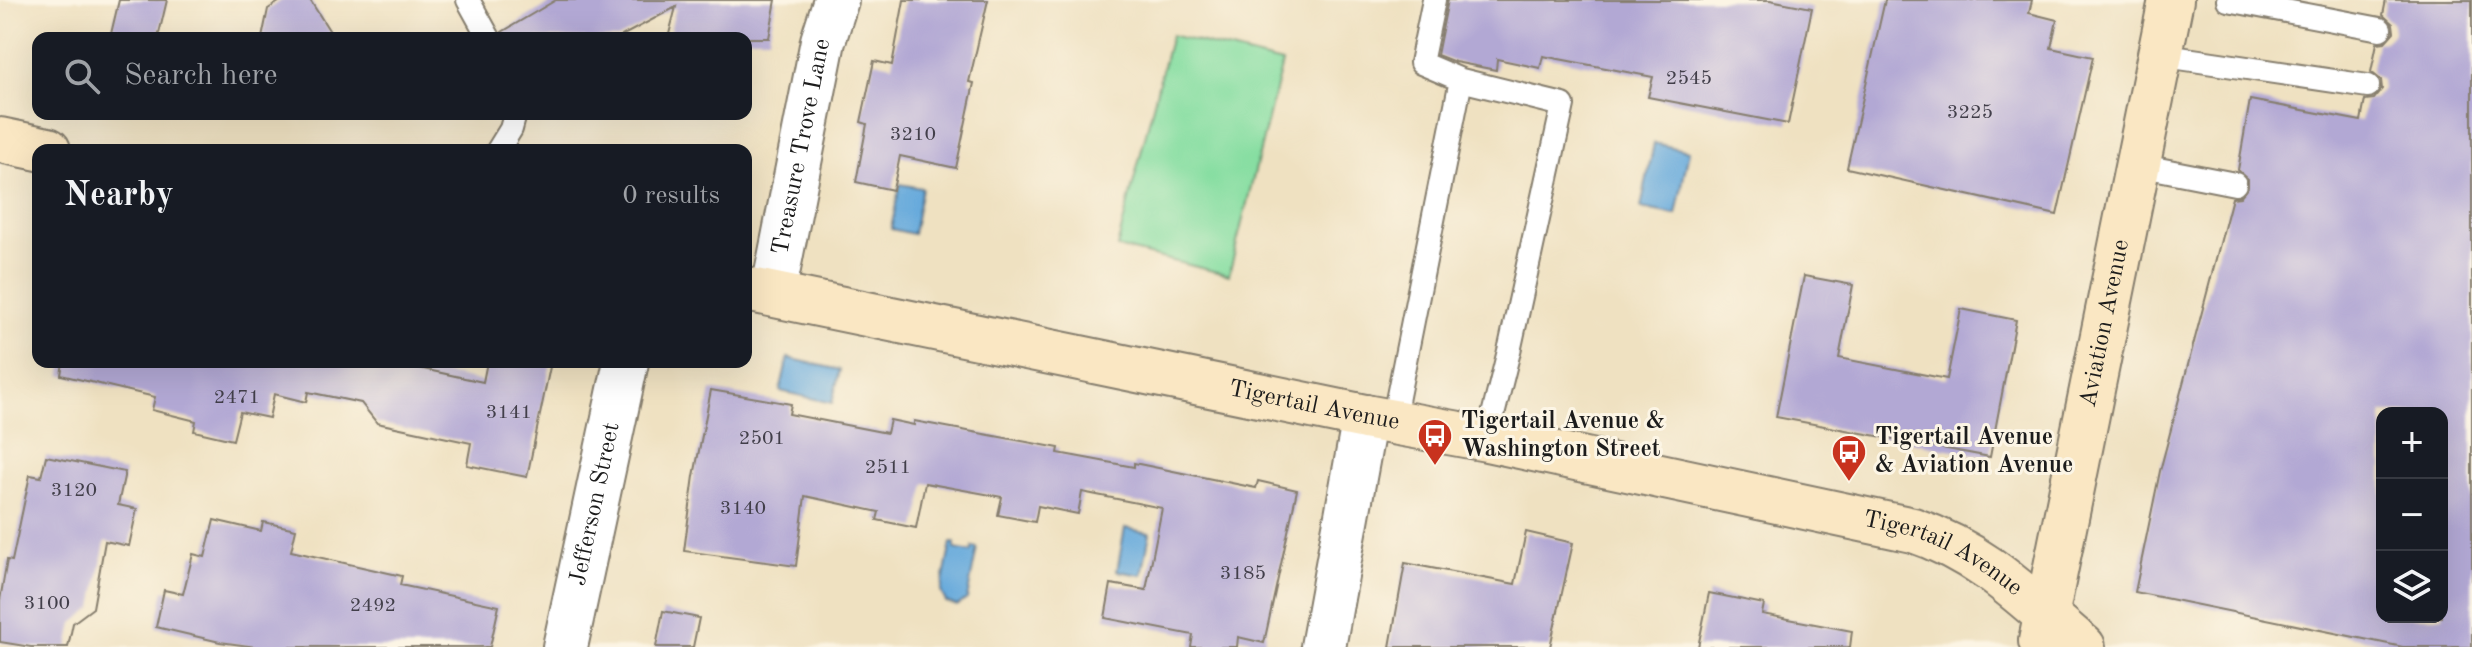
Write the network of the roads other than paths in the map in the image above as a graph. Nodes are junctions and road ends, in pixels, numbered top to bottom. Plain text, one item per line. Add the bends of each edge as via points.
1 (468, 0) edge
2 (836, 0) edge
3 (1434, 0) edge
4 (2171, 0) edge
5 (2228, 0) edge
6 (2380, 29) dead end
7 (486, 32) edge
8 (2159, 55) junction
9 (1461, 80) junction
10 (2368, 86) dead end
11 (513, 120) edge
12 (502, 144) edge
13 (1, 148) edge
14 (32, 149) edge
15 (2138, 165) junction
16 (2235, 184) dead end
17 (759, 291) edge
18 (625, 368) edge
19 (1379, 419) junction
20 (1487, 439) junction
21 (2043, 632) edge
22 (565, 647) edge
23 (1323, 647) edge
24 (2083, 647) edge

1 - 7 lane
2 - 17 street, Treasure Trove Lane
3 - 9 lane via 1421,63
4 - 8 street, Aviation Avenue
5 - 6 lane
8 - 10 lane
8 - 15 street, Aviation Avenue
9 - 19 lane
9 - 20 lane via 1563,105
11 - 12 lane
13 - 14 street
15 - 16 lane
15 - 21 street, Aviation Avenue
17 - 19 street, Tigertail Avenue
18 - 22 street, Jefferson Street
19 - 20 street, Tigertail Avenue
19 - 23 street
20 - 21 street, Tigertail Avenue via 1913,530 1984,563
21 - 24 street, Tigertail Avenue

